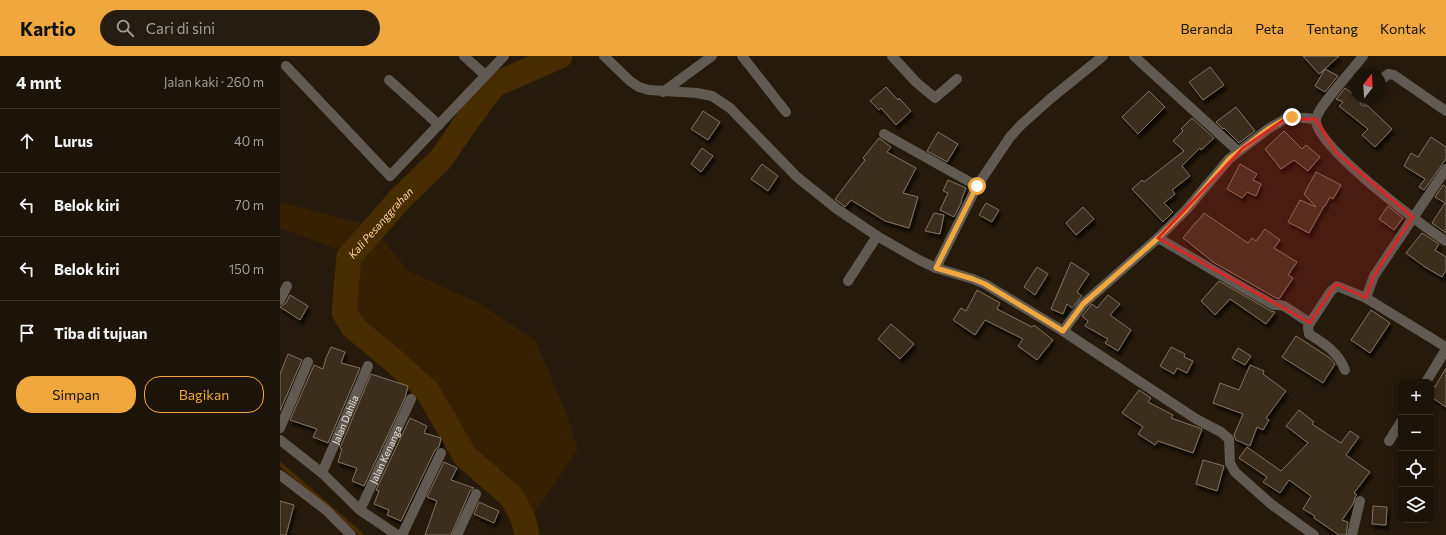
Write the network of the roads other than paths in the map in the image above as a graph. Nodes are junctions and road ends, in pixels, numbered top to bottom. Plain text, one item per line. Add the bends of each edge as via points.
1 (464, 56) edge
2 (504, 56) edge
3 (604, 56) edge
4 (712, 56) edge
5 (742, 56) edge
6 (892, 56) edge
7 (1103, 56) edge
8 (1134, 56) edge
9 (1363, 56) edge
10 (286, 66) dead end
11 (485, 75) junction
12 (1386, 76) edge
13 (957, 79) dead end
14 (389, 80) dead end
15 (663, 92) junction
16 (1446, 111) edge
17 (786, 112) dead end
18 (1316, 117) junction
19 (439, 124) junction
20 (884, 134) dead end
21 (1238, 151) junction
22 (1446, 169) edge
23 (977, 186) junction
24 (1413, 217) junction
25 (877, 236) junction
26 (1158, 238) junction
27 (1446, 241) edge
28 (936, 268) junction
29 (848, 281) dead end
30 (287, 286) dead end
31 (1366, 298) junction
32 (280, 300) edge
33 (1310, 323) junction
34 (1063, 331) junction
35 (1446, 348) edge
36 (308, 362) dead end
37 (368, 366) dead end
38 (1345, 370) dead end
39 (1428, 379) edge
40 (411, 399) dead end
41 (1398, 427) edge
42 (280, 428) edge
43 (280, 440) edge
44 (1390, 441) dead end
45 (441, 454) dead end
46 (322, 473) junction
47 (280, 476) edge
48 (280, 484) edge
49 (291, 484) junction
50 (476, 494) dead end
51 (1360, 501) dead end
52 (360, 510) junction
53 (351, 535) edge
54 (397, 535) edge
55 (402, 535) edge
56 (457, 535) edge
57 (1314, 535) edge
58 (1352, 535) edge

1 - 11 street
2 - 11 street
3 - 15 street via 635,84
4 - 15 street
5 - 17 street
6 - 13 street via 935,98
7 - 23 street via 1050,99 1010,137
8 - 21 street
9 - 18 street via 1320,108
10 - 19 street via 390,176
11 - 19 street
12 - 16 street via 1394,74
14 - 19 street
15 - 25 street via 712,96 730,108 807,187
18 - 21 street via 1285,119
18 - 24 street via 1322,134 1336,152
20 - 23 street
21 - 26 street
22 - 24 street
23 - 28 street
24 - 27 street
24 - 31 street via 1374,276
25 - 28 street
25 - 29 street
26 - 33 street via 1242,288 1274,305 1284,306
26 - 34 street via 1083,304
28 - 34 street via 985,284
30 - 32 street
31 - 33 street via 1337,286
31 - 35 street
33 - 38 street via 1309,334 1335,353
34 - 57 street via 1196,419 1222,432 1229,439 1230,463 1234,472 1271,504
35 - 39 street
36 - 42 street
37 - 46 street, Jalan Dahlia
40 - 52 street, Jalan Kenanga
41 - 44 street
43 - 46 street
45 - 55 street
46 - 52 street
47 - 49 street
48 - 49 street
49 - 53 street via 326,510
50 - 56 street
51 - 58 street
52 - 54 street

